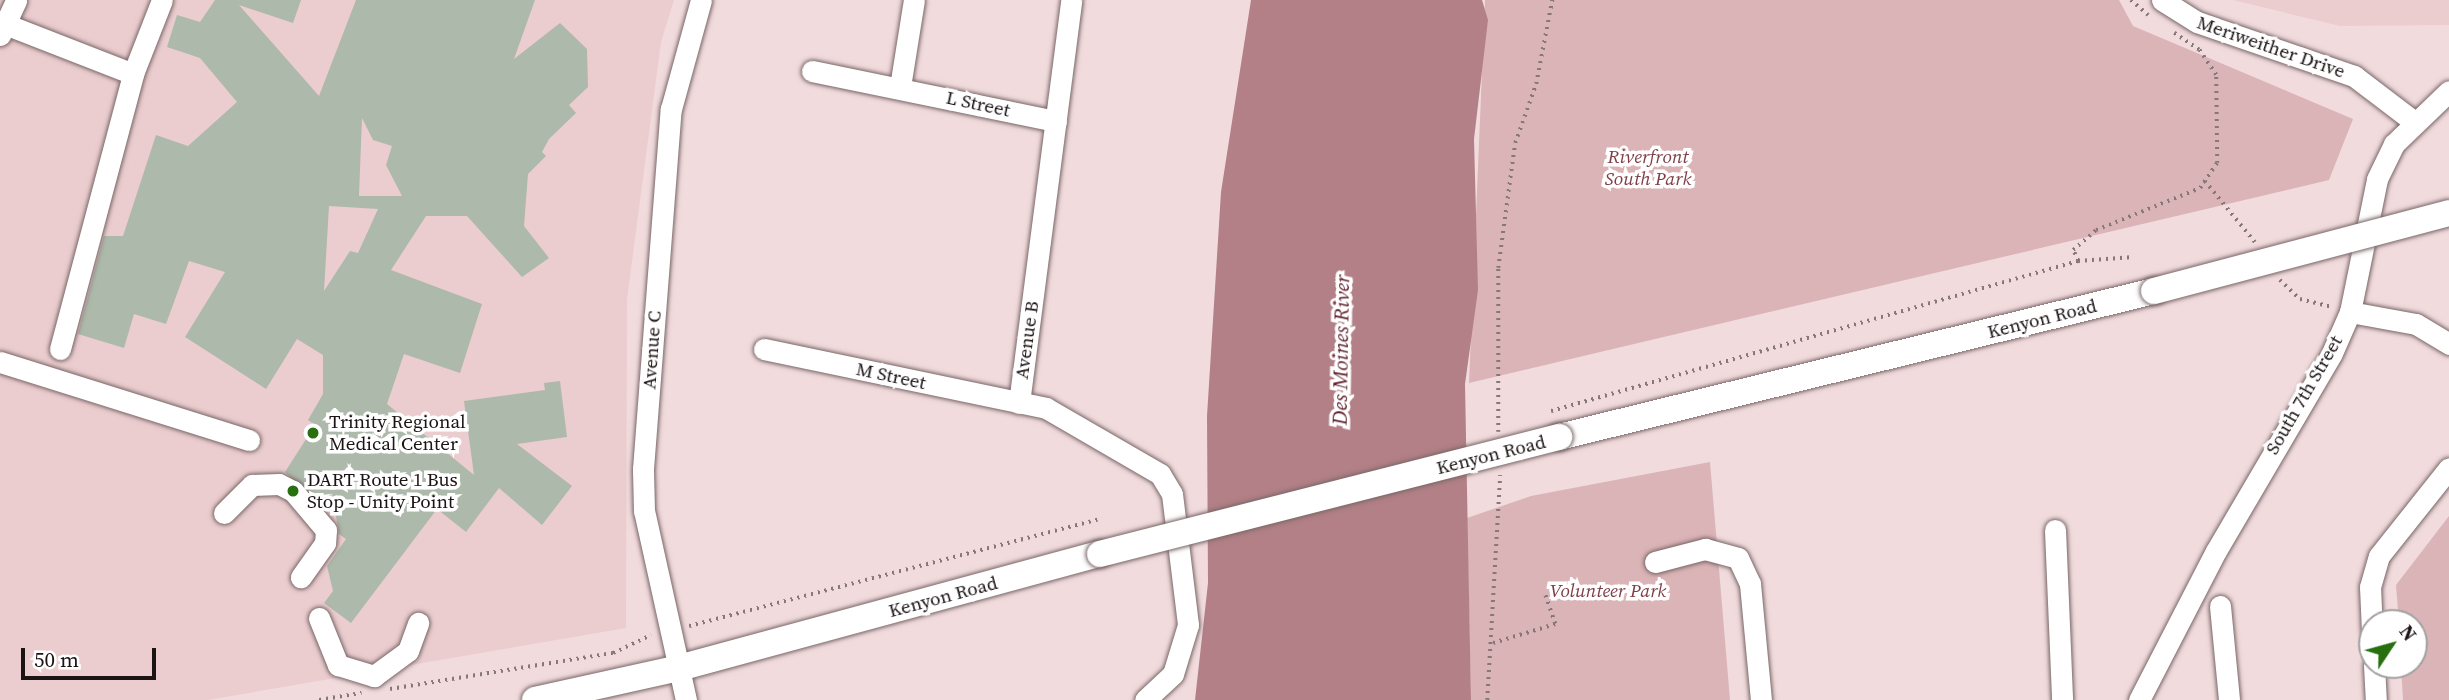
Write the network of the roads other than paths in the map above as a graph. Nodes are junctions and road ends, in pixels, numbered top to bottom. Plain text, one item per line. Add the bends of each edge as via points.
1 (16, 0) edge
2 (162, 0) edge
3 (701, 0) edge
4 (914, 0) edge
5 (1071, 0) edge
6 (2159, 10) edge
7 (3, 30) edge
8 (812, 71) dead end
9 (133, 74) junction
10 (900, 87) junction
11 (2449, 91) edge
12 (1056, 121) junction
13 (2413, 121) junction
14 (2449, 213) edge
15 (2350, 312) junction
16 (2449, 344) edge
17 (60, 349) dead end
18 (764, 349) dead end
19 (0, 362) edge
20 (1019, 403) junction
21 (249, 440) dead end
22 (2449, 468) edge
23 (223, 513) dead end
24 (2055, 530) dead end
25 (1655, 562) dead end
26 (300, 577) dead end
27 (2220, 606) dead end
28 (2371, 609) edge
29 (319, 618) dead end
30 (418, 623) dead end
31 (679, 668) junction
32 (2375, 679) edge
33 (1761, 699) edge
34 (535, 700) edge
35 (686, 700) edge
36 (1145, 700) edge
37 (2062, 700) edge
38 (2139, 700) edge
39 (2229, 700) edge
40 (2376, 700) edge

1 - 7 street
2 - 9 street
3 - 31 street, Avenue C via 671,109 643,470 644,511
4 - 10 street
5 - 12 street, Avenue B
6 - 13 street, Meriweither Drive via 2354,76
7 - 9 street
8 - 10 street, L Street
9 - 17 street
10 - 12 street, L Street
11 - 13 street, South 7th Street
12 - 20 street, Avenue B
13 - 15 street, South 7th Street via 2377,179
14 - 31 main road, Kenyon Road, bridge via 1100,554
15 - 16 street via 2416,324
15 - 38 street, South 7th Street
18 - 20 street, M Street
19 - 21 street
20 - 36 street, Avenue B via 1046,408 1114,442 1160,474 1172,494 1188,625 1173,674
22 - 28 street via 2379,556 2370,587
23 - 26 street via 252,485 279,484 293,491 327,530 325,543
24 - 37 street
25 - 33 street via 1705,549 1738,558 1750,584
27 - 39 street
29 - 30 street via 338,665 374,676 408,651
31 - 34 main road, Kenyon Road
31 - 35 street, Avenue C
32 - 40 street

